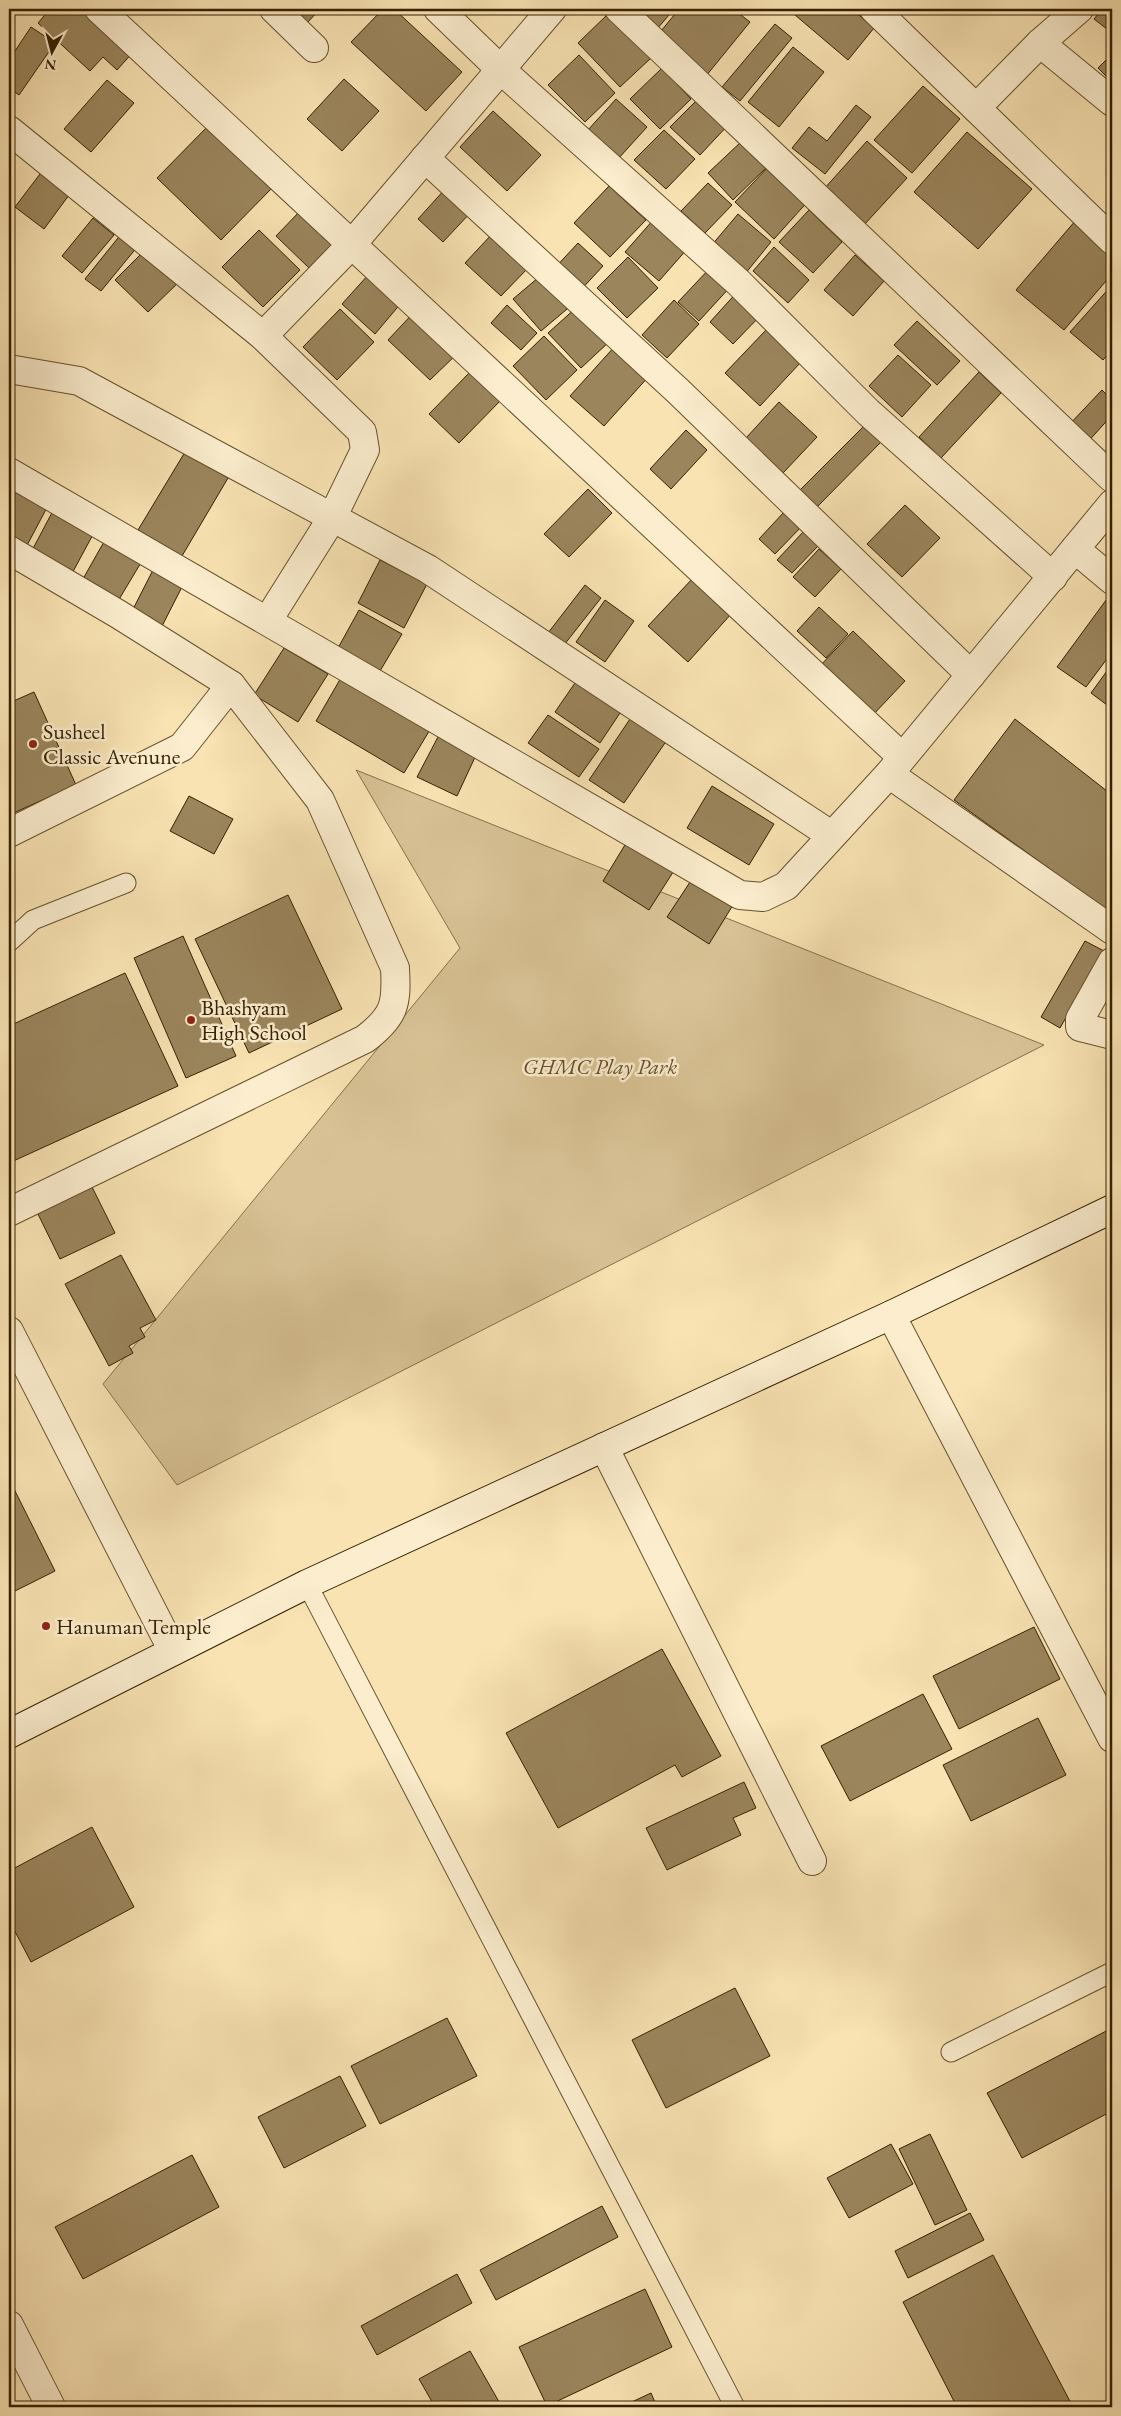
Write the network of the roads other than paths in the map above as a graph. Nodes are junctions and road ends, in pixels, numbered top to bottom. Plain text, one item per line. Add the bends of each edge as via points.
1 (99, 9) edge
2 (274, 9) edge
3 (438, 9) edge
4 (552, 9) edge
5 (619, 9) edge
6 (874, 9) edge
7 (1079, 9) edge
8 (1040, 43) junction
9 (314, 48) dead end
10 (500, 69) junction
11 (1112, 102) edge
12 (976, 108) junction
13 (9, 130) edge
14 (425, 158) junction
15 (1112, 240) edge
16 (352, 244) junction
17 (263, 336) junction
18 (9, 369) edge
19 (9, 472) edge
20 (1112, 478) edge
21 (1112, 504) edge
22 (332, 518) junction
23 (1075, 549) junction
24 (9, 550) edge
25 (1053, 577) junction
26 (1112, 580) edge
27 (268, 620) junction
28 (971, 675) junction
29 (230, 685) junction
30 (896, 765) junction
31 (9, 833) edge
32 (831, 835) junction
33 (126, 883) dead end
34 (1112, 930) edge
35 (9, 942) edge
36 (1112, 962) edge
37 (1112, 1034) edge
38 (1112, 1209) edge
39 (9, 1212) edge
40 (891, 1314) junction
41 (10, 1338) edge
42 (604, 1447) junction
43 (307, 1584) junction
44 (173, 1652) junction
45 (9, 1734) edge
46 (1112, 1738) edge
47 (812, 1861) dead end
48 (1112, 1972) edge
49 (951, 2052) dead end
50 (9, 2325) edge
51 (51, 2407) edge
52 (735, 2407) edge

1 - 16 street
2 - 9 street
3 - 10 street
4 - 10 street
5 - 20 street
6 - 12 street
7 - 8 street
8 - 11 street
8 - 12 street
10 - 14 street
10 - 25 street via 738,282 868,412
12 - 15 street
13 - 17 street
14 - 16 street
14 - 28 street via 678,391
16 - 17 street
16 - 30 street
17 - 22 street via 362,432 365,450
18 - 22 street via 78,381
19 - 27 street
21 - 23 street
22 - 27 street
22 - 32 street via 428,569
23 - 25 street
23 - 26 street
24 - 29 street
25 - 28 street
27 - 32 street via 740,896 763,897 786,886
28 - 30 street
29 - 31 street via 182,747
29 - 39 street via 320,800 395,968 397,996 390,1013 365,1039
30 - 32 street
30 - 34 street
33 - 35 lane via 33,920
36 - 37 street via 1080,1018 1080,1027
38 - 40 street
40 - 42 street
40 - 46 street
41 - 44 street
42 - 43 street
42 - 47 street
43 - 44 street
43 - 52 lane
44 - 45 street
48 - 49 lane
50 - 51 street

